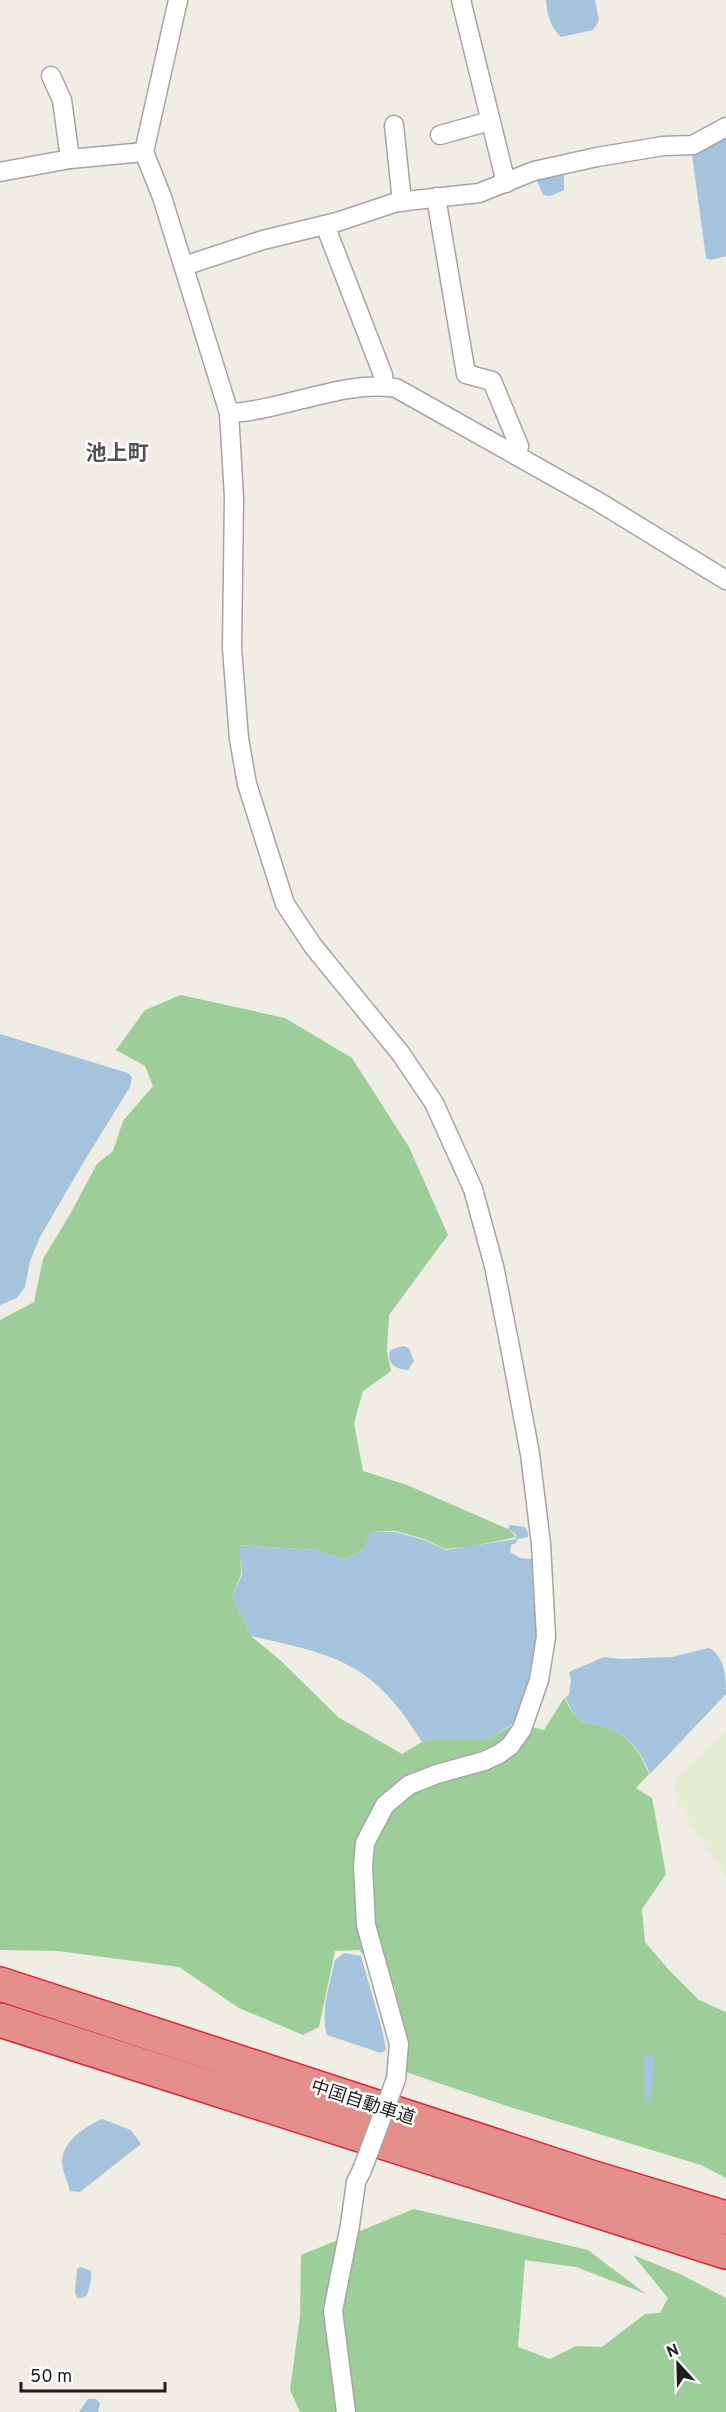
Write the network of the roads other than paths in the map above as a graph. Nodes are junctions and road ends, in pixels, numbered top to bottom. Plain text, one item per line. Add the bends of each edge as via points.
1 (178, 0) edge
2 (461, 0) edge
3 (51, 76) dead end
4 (490, 121) junction
5 (394, 125) dead end
6 (726, 127) edge
7 (440, 135) dead end
8 (144, 152) junction
9 (70, 159) junction
10 (0, 172) edge
11 (506, 183) junction
12 (436, 197) junction
13 (402, 202) junction
14 (325, 225) junction
15 (184, 266) junction
16 (384, 386) junction
17 (229, 413) junction
18 (517, 455) junction
19 (726, 580) edge
20 (0, 1984) edge
21 (0, 2020) edge
22 (726, 2218) edge
23 (726, 2252) edge
24 (346, 2412) edge

1 - 8 street
2 - 4 street
3 - 9 street via 62,100
4 - 7 street
4 - 11 street
5 - 13 street
6 - 11 street via 693,145 597,157 534,171
8 - 9 street
8 - 15 street
9 - 10 street
11 - 12 street via 479,193
12 - 13 street
12 - 18 street via 466,374 492,381 519,446
13 - 14 street
14 - 15 street via 262,240
14 - 16 street
15 - 17 street
16 - 17 street
16 - 18 street via 396,388
17 - 24 street, bridge via 234,497 232,648 247,784 285,903 313,946 401,1054 434,1103 473,1189 507,1331 530,1454 541,1544 546,1637 538,1680 522,1729 499,1754 409,1785 385,1805 365,1843 366,1925 399,2044 396,2079 356,2182 333,2311
18 - 19 street
20 - 22 highway, 中国自動車道
21 - 23 highway, 中国自動車道

